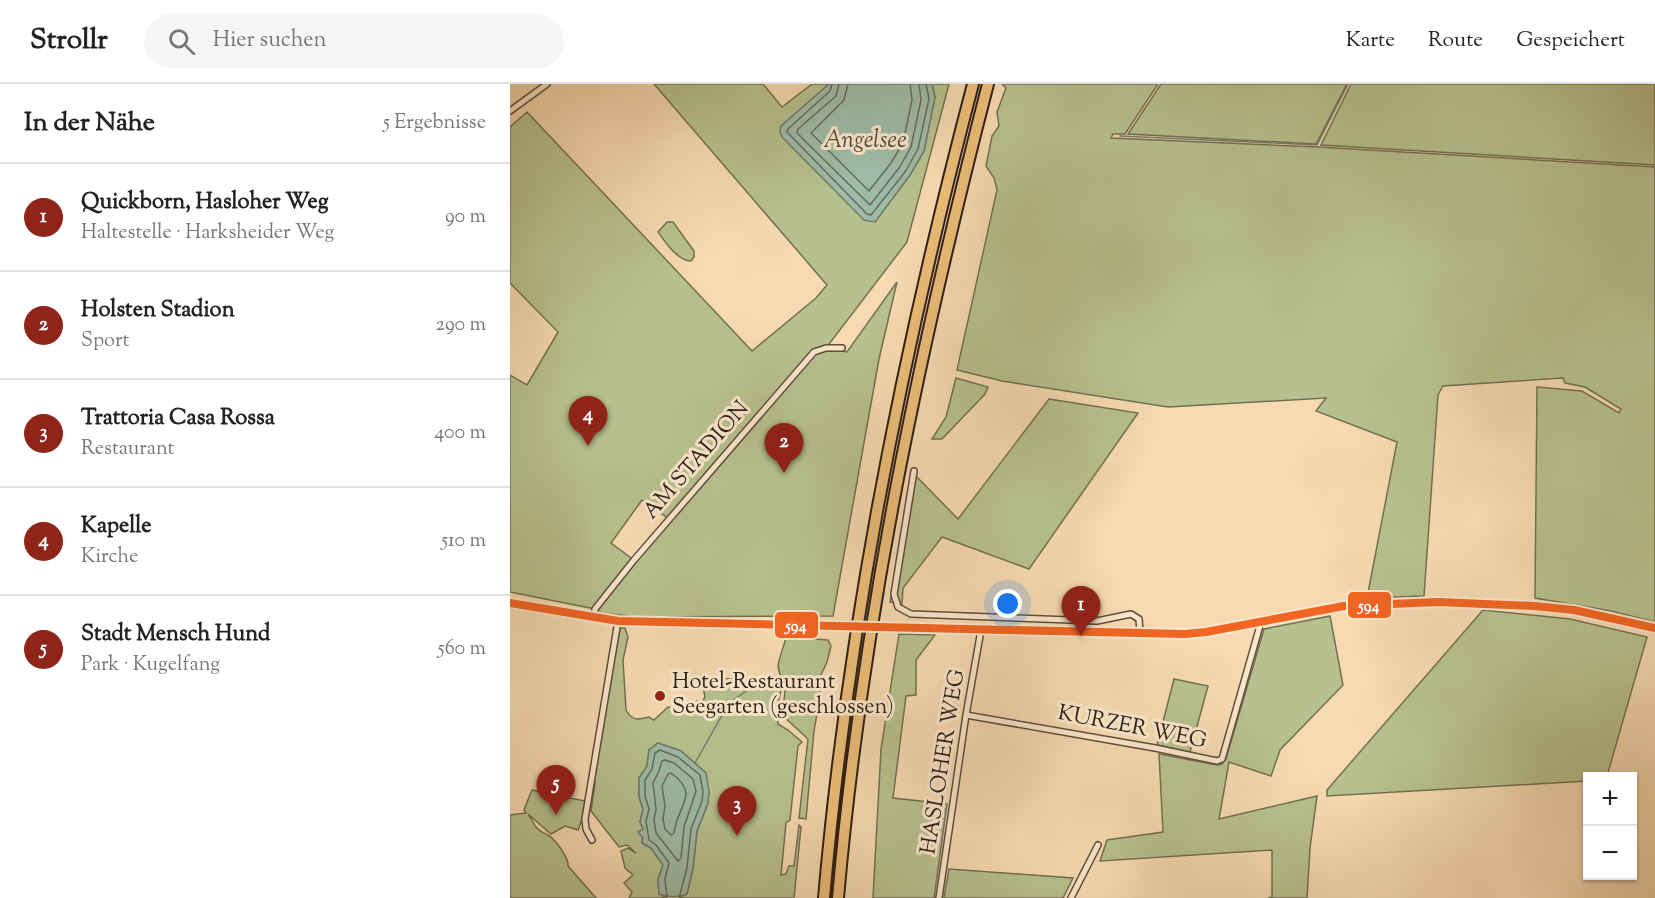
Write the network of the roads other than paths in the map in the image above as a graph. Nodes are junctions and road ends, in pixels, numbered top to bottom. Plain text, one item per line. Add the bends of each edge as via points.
1 (547, 84) edge
2 (973, 84) edge
3 (988, 84) edge
4 (510, 111) edge
5 (842, 348) dead end
6 (915, 471) dead end
7 (510, 603) edge
8 (594, 617) junction
9 (618, 621) junction
10 (1261, 622) junction
11 (1655, 628) edge
12 (981, 630) junction
13 (1140, 634) junction
14 (966, 715) junction
15 (592, 840) dead end
16 (1098, 845) dead end
17 (824, 898) edge
18 (838, 898) edge
19 (939, 898) edge
20 (1071, 898) edge

1 - 4 street
2 - 17 highway via 903,384 870,551 845,712
3 - 18 highway via 940,278 884,553 859,715
5 - 8 street, AM STADION via 814,352 634,560 595,609
6 - 13 street via 894,594 898,607 911,614 1097,621 1131,615 1139,619
7 - 8 main road
8 - 9 main road
9 - 12 main road, bridge
9 - 15 street via 585,819
10 - 11 main road via 1344,606 1450,602 1574,610
10 - 13 main road via 1194,634
10 - 14 street, KURZER WEG via 1222,759 1217,761
12 - 13 main road
12 - 14 street, HASLOHER WEG
14 - 19 street, HASLOHER WEG
16 - 20 street

